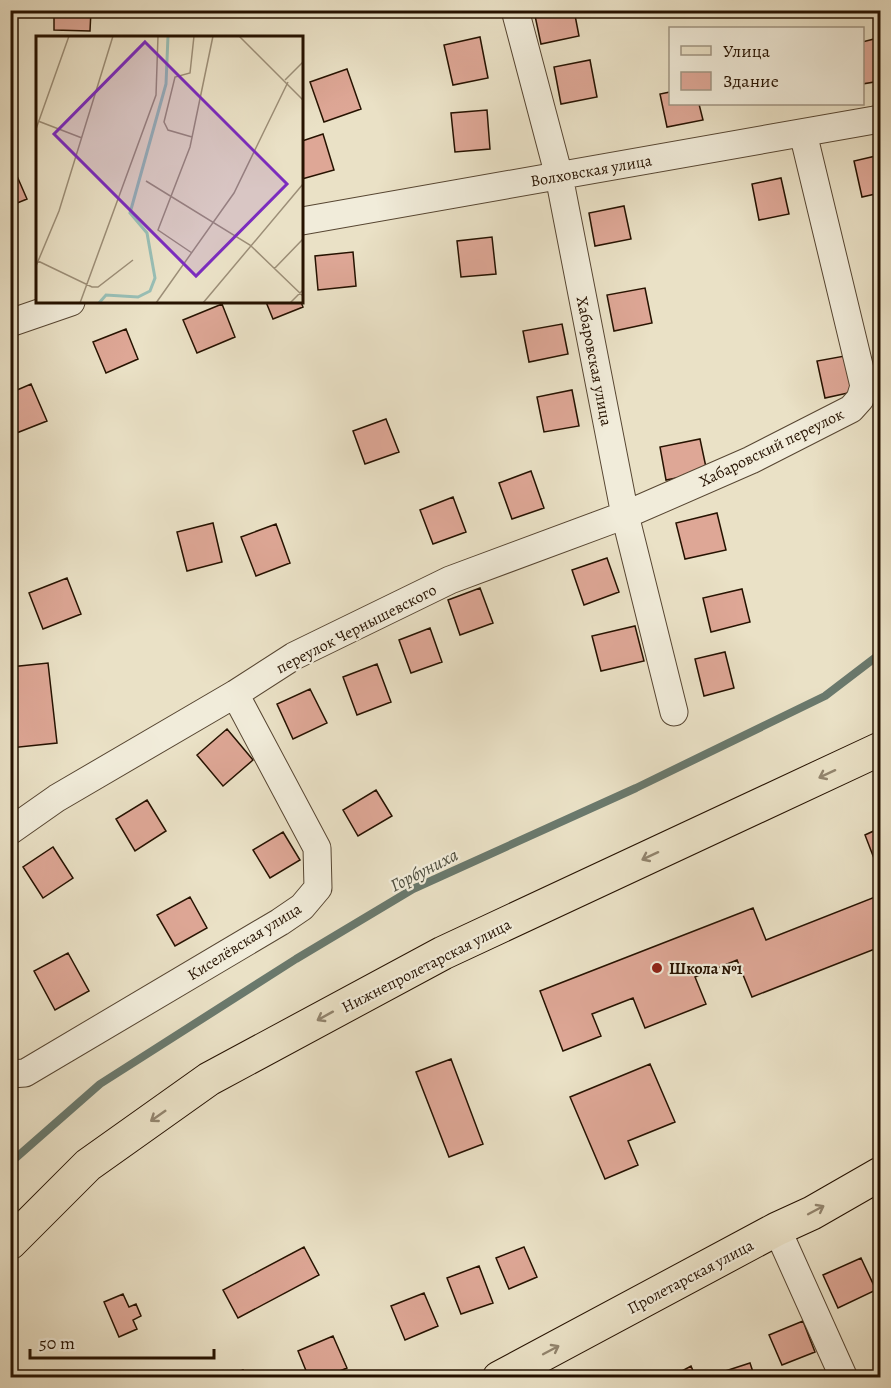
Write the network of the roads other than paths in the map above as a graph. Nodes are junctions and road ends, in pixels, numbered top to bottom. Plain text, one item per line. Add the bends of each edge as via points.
1 (515, 10) edge
2 (880, 119) edge
3 (803, 133) junction
4 (559, 176) junction
5 (303, 221) edge
6 (68, 303) edge
7 (10, 322) edge
8 (625, 514) junction
9 (235, 694) junction
10 (674, 712) dead end
11 (880, 749) edge
12 (10, 831) edge
13 (10, 1074) edge
14 (880, 1174) edge
15 (777, 1229) junction
16 (10, 1243) edge
17 (499, 1377) edge
18 (844, 1377) edge

1 - 4 street, Хабаровская улица
2 - 3 street, Волховская улица
3 - 4 street, Волховская улица
3 - 8 street, Хабаровский переулок via 864,386 860,399 851,409 751,460
4 - 5 street, Волховская улица
4 - 8 street, Хабаровская улица
6 - 7 street
8 - 9 street, переулок Чернышевского via 450,580 294,657
8 - 10 street, Хабаровская улица
9 - 12 street, переулок Чернышевского via 57,798
9 - 13 street, Киселёвская улица via 317,848 318,888 302,907 280,922 25,1073
11 -> 16 main road, Нижнепролетарская улица via 443,952 209,1079 88,1165
15 -> 14 main road, Пролетарская улица
17 -> 15 main road, Пролетарская улица
15 - 18 street

